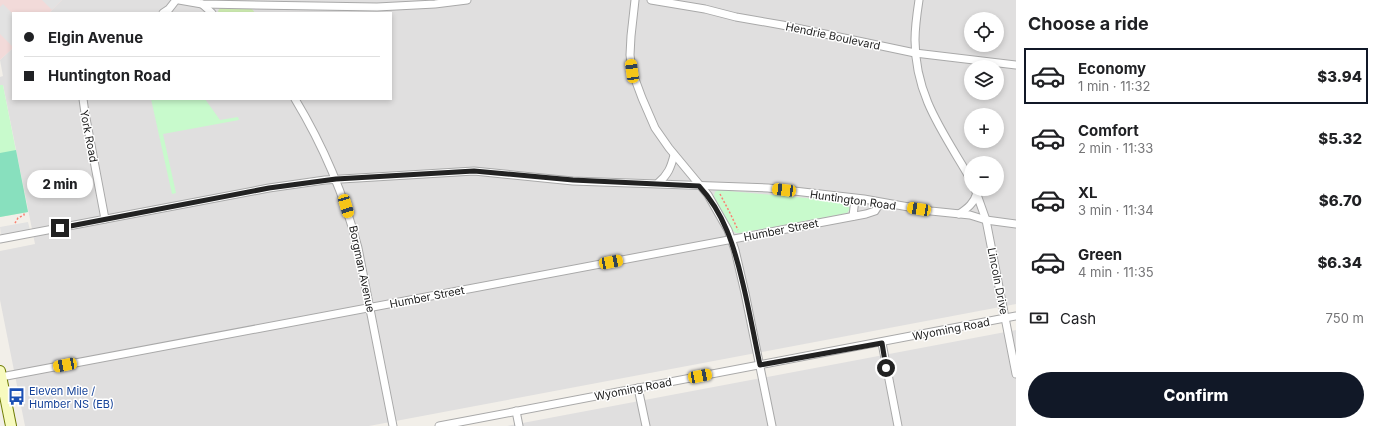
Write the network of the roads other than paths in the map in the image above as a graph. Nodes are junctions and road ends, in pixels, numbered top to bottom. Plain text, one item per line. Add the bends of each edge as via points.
1 (176, 0) edge
2 (179, 0) edge
3 (467, 0) edge
4 (635, 0) edge
5 (651, 0) edge
6 (919, 0) edge
7 (199, 2) edge
8 (428, 2) edge
9 (400, 3) edge
10 (265, 6) junction
11 (164, 12) edge
12 (211, 12) edge
13 (259, 12) edge
14 (915, 53) junction
15 (1016, 64) edge
16 (83, 100) edge
17 (296, 100) edge
18 (674, 155) junction
19 (964, 168) edge
20 (336, 179) junction
21 (658, 183) junction
22 (699, 186) junction
23 (975, 196) edge
24 (978, 196) edge
25 (855, 198) junction
26 (880, 203) junction
27 (959, 214) junction
28 (853, 216) junction
29 (105, 220) junction
30 (986, 220) junction
31 (1016, 224) edge
32 (731, 239) junction
33 (0, 240) edge
34 (370, 308) junction
35 (1016, 316) edge
36 (1005, 318) junction
37 (882, 343) junction
38 (760, 365) junction
39 (1, 374) edge
40 (1016, 374) edge
41 (638, 388) junction
42 (516, 411) junction
43 (11, 426) edge
44 (393, 426) edge
45 (439, 426) edge
46 (519, 426) edge
47 (646, 426) edge
48 (772, 426) edge
49 (898, 426) edge

1 - 11 street
2 - 7 street
3 - 8 street
4 - 18 street via 630,36 632,71 656,128
5 - 14 street, Hendrie Boulevard
6 - 14 street
7 - 10 street
7 - 12 street
8 - 9 street
9 - 10 street via 350,7
10 - 13 street
14 - 15 street, Hendrie Boulevard
14 - 19 street via 925,98
16 - 29 street, York Road
17 - 20 street, Borgman Avenue
18 - 21 street via 672,166
18 - 22 street
20 - 21 street, Huntington Road via 474,171 573,180
20 - 29 street, Huntington Road via 269,188
20 - 34 street, Borgman Avenue via 349,213
21 - 22 street, Huntington Road
22 - 25 street, Huntington Road via 768,188
22 - 32 street via 716,208
23 - 27 street via 973,203
24 - 30 street, Lincoln Drive
25 - 26 street, Huntington Road
25 - 28 street
26 - 27 street, Huntington Road
26 - 28 street, Humber Street via 875,211
27 - 30 street, Huntington Road
28 - 32 street, Humber Street
29 - 33 street, Huntington Road
30 - 31 street, Huntington Road
30 - 36 street, Lincoln Drive
32 - 34 street, Humber Street
32 - 38 street
34 - 39 street, Humber Street
34 - 44 street, Borgman Avenue
35 - 36 street, Wyoming Road
36 - 37 street, Wyoming Road
36 - 40 street, Lincoln Drive
37 - 38 street, Wyoming Road
37 - 49 street
38 - 41 street, Wyoming Road
38 - 48 street
39 - 43 main road
41 - 42 street, Wyoming Road
41 - 47 street
42 - 45 street, Wyoming Road
42 - 46 street

